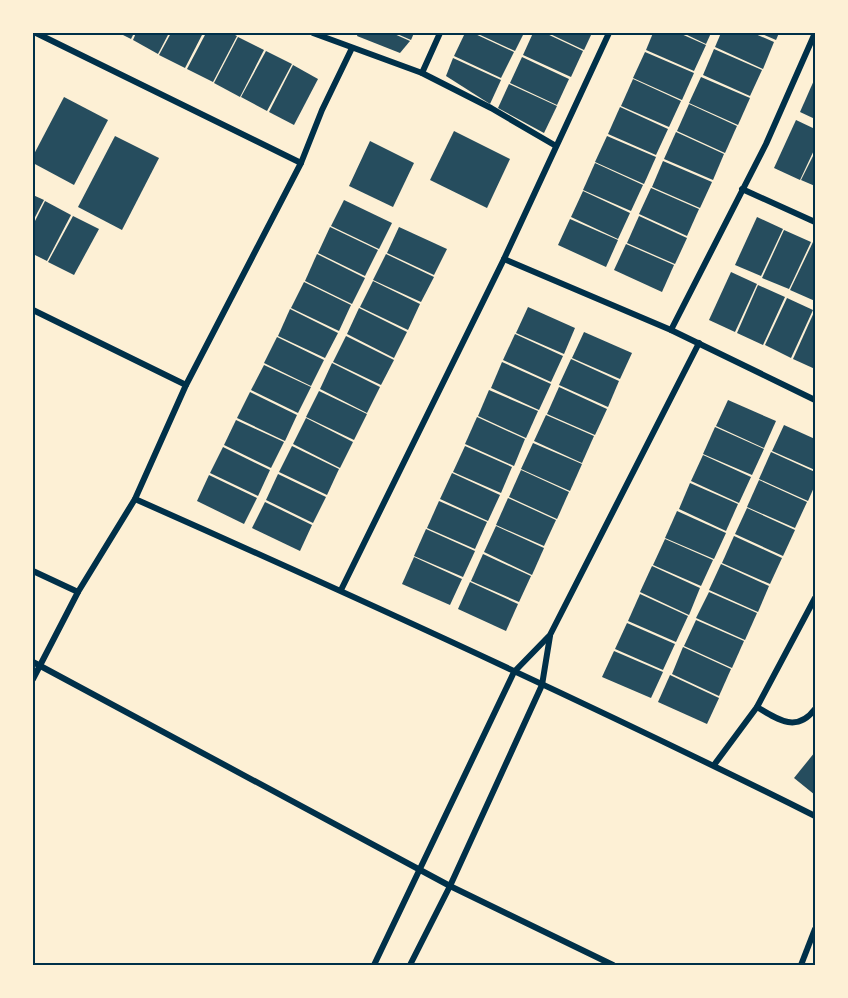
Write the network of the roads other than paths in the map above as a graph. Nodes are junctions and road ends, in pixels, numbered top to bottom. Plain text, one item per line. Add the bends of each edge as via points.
1 (36, 33) edge
2 (313, 33) edge
3 (440, 33) edge
4 (609, 33) edge
5 (815, 33) edge
6 (352, 48) junction
7 (422, 73) junction
8 (556, 146) junction
9 (301, 163) junction
10 (742, 189) junction
11 (815, 222) edge
12 (504, 259) junction
13 (33, 310) edge
14 (671, 330) junction
15 (699, 343) junction
16 (186, 385) junction
17 (815, 400) edge
18 (135, 499) junction
19 (33, 571) edge
20 (340, 590) junction
21 (78, 592) junction
22 (815, 598) edge
23 (550, 635) junction
24 (33, 662) edge
25 (40, 665) junction
26 (514, 672) junction
27 (33, 679) edge
28 (542, 685) junction
29 (757, 707) junction
30 (815, 709) edge
31 (714, 765) junction
32 (815, 816) edge
33 (421, 869) junction
34 (450, 886) junction
35 (815, 929) edge
36 (374, 965) edge
37 (410, 965) edge
38 (613, 965) edge
39 (801, 965) edge

1 - 9 street
2 - 6 street
3 - 7 street
4 - 8 street
5 - 10 street
6 - 7 street
6 - 9 street
7 - 8 street
8 - 12 street
9 - 16 street
10 - 11 street
10 - 14 street
12 - 14 street
12 - 20 street
13 - 16 street
14 - 15 street
15 - 17 street
15 - 23 street
16 - 18 street
18 - 20 street
18 - 21 street
19 - 21 street
20 - 26 street
21 - 25 street
22 - 29 street
23 - 26 street
23 - 28 street
24 - 25 street
25 - 27 street
25 - 33 street
26 - 28 street
26 - 33 street
28 - 31 street
28 - 34 street
29 - 30 street via 777,720 794,723 805,720
29 - 31 street
31 - 32 street
33 - 34 street
33 - 36 street
34 - 37 street
34 - 38 street
35 - 39 street

